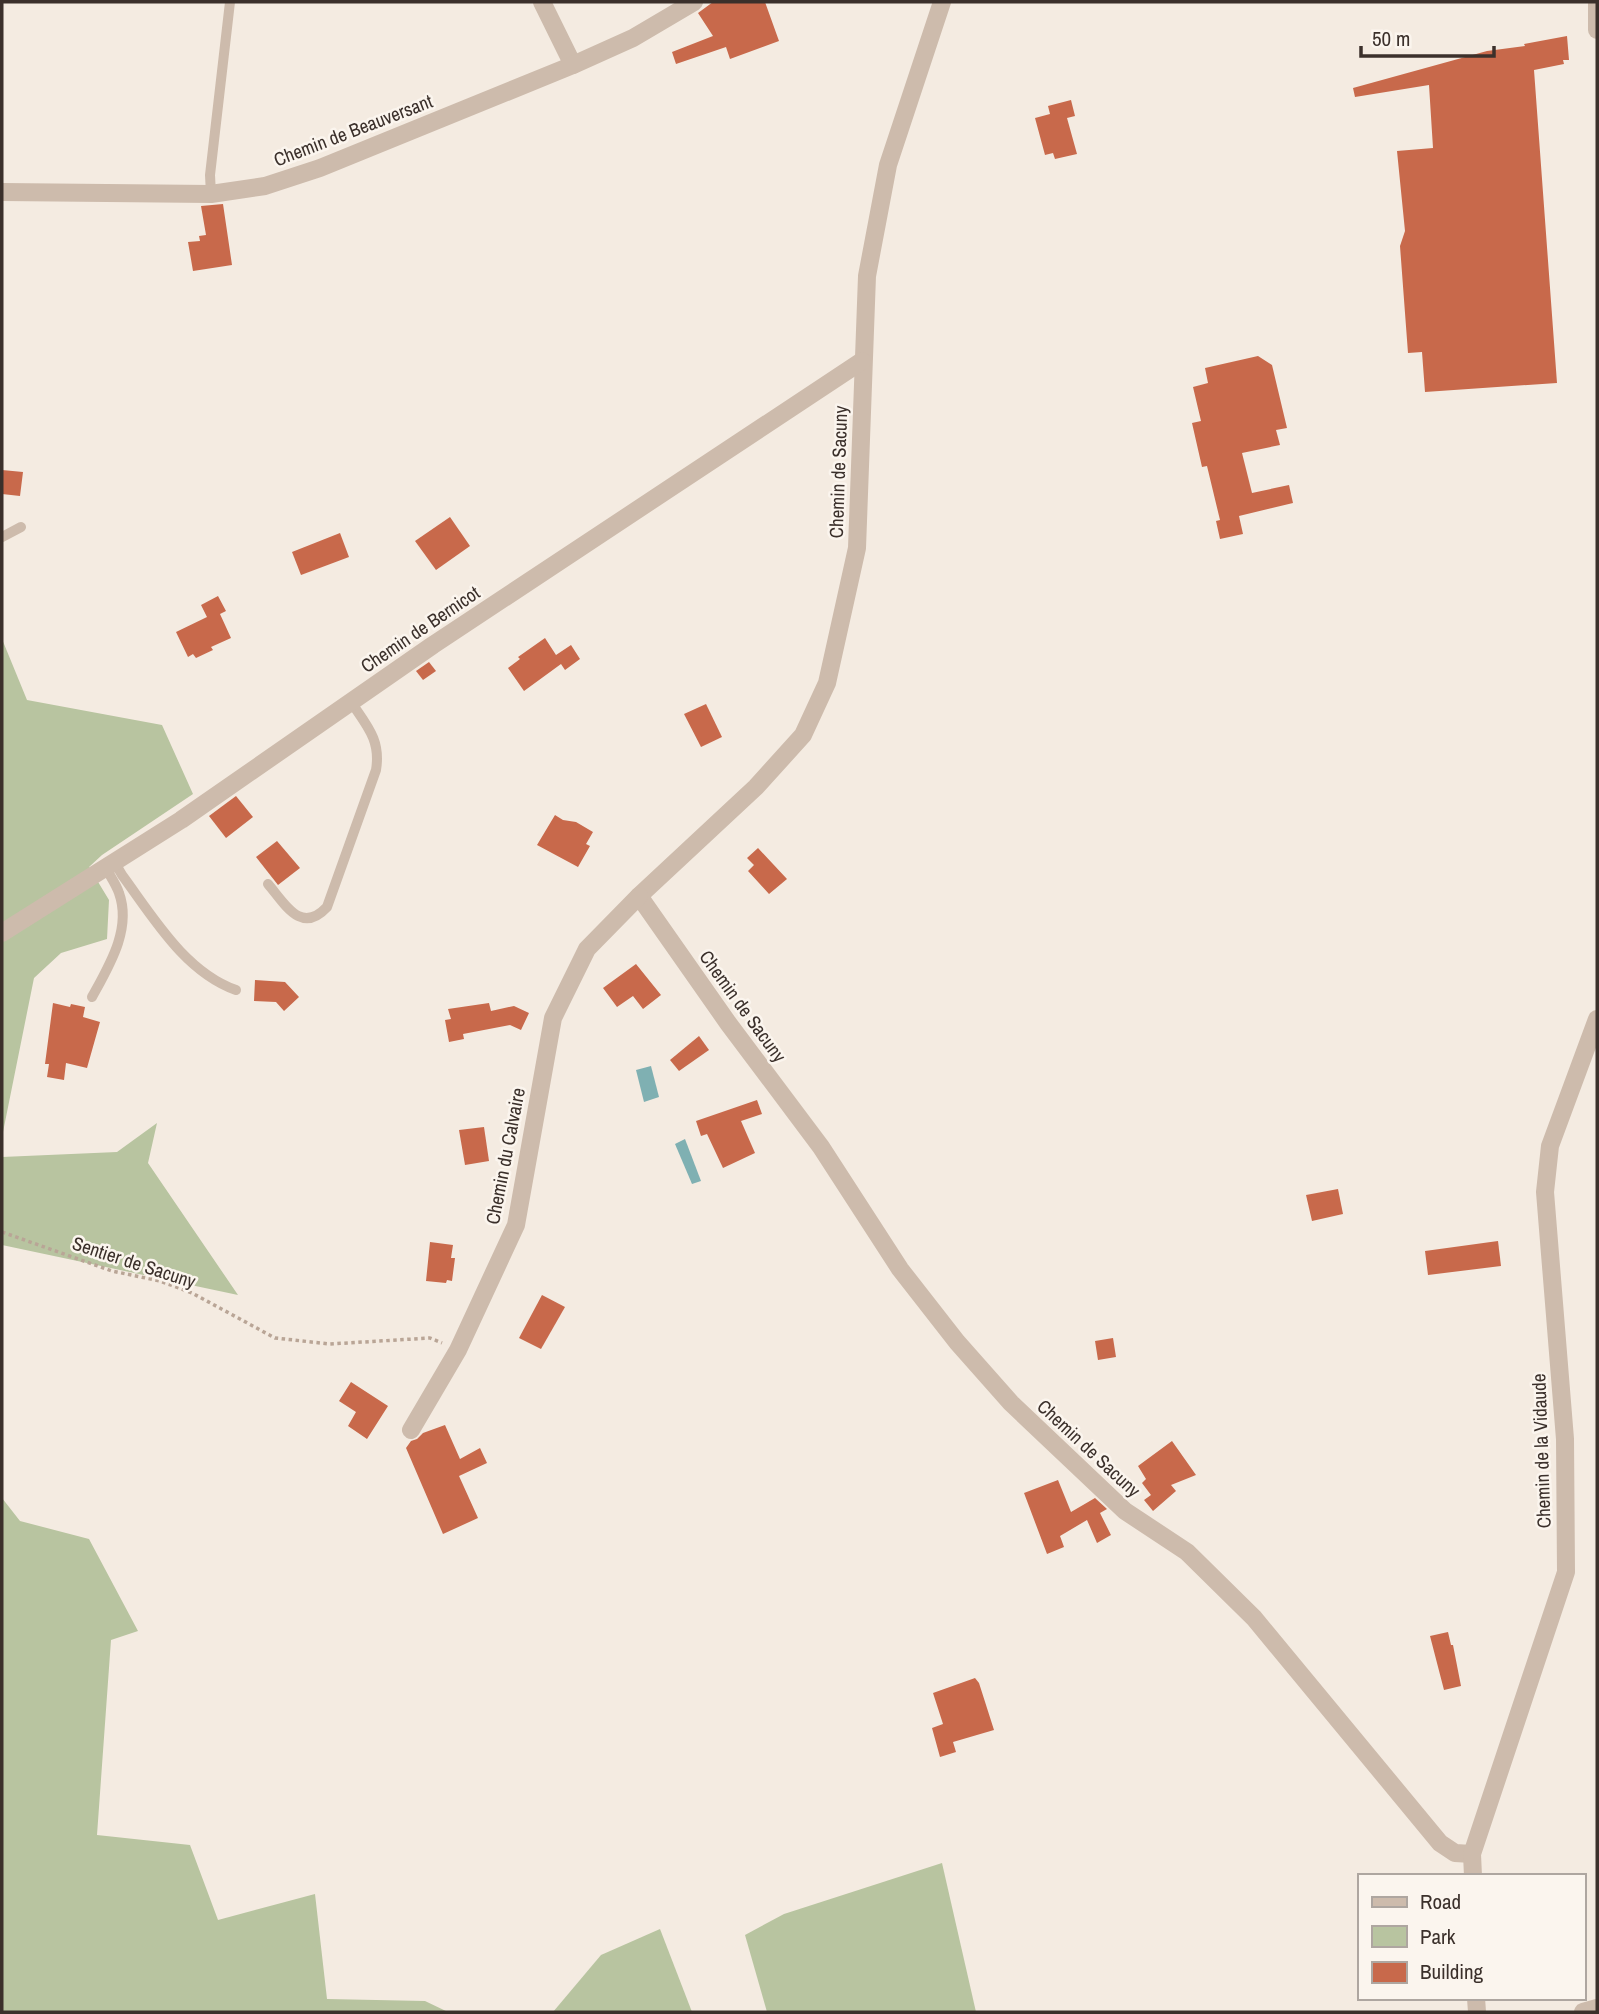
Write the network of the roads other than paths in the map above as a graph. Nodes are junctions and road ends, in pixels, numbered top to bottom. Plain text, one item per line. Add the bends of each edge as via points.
1 (230, 2) edge
2 (542, 2) edge
3 (694, 2) edge
4 (942, 2) edge
5 (1597, 2) edge
6 (1597, 30) edge
7 (573, 65) junction
8 (2, 192) edge
9 (211, 194) junction
10 (862, 360) junction
11 (21, 527) dead end
12 (2, 537) edge
13 (351, 702) junction
14 (111, 865) junction
15 (268, 884) dead end
16 (639, 897) junction
17 (2, 933) edge
18 (236, 990) dead end
19 (92, 997) dead end
20 (1597, 1019) edge
21 (411, 1430) dead end
22 (1472, 1854) junction
23 (1473, 1874) edge
24 (1597, 2008) edge
25 (1583, 2012) edge

1 - 9 lane
2 - 7 street
3 - 7 street, Chemin de Beauversant via 633,38
4 - 10 street, Chemin de Sacuny via 888,165 867,276
5 - 6 street
7 - 9 street, Chemin de Beauversant via 320,168 265,186
8 - 9 street, Chemin de Beauversant
10 - 13 street, Chemin de Bernicot
10 - 16 street, Chemin de Sacuny via 857,548 827,683 803,735 756,787
11 - 12 lane
13 - 14 street, Chemin de Bernicot
13 - 15 lane via 372,734 379,756 327,907 320,915 299,918
14 - 17 street, Chemin de Bernicot
14 - 18 lane via 174,945 206,974
14 - 19 lane via 123,913 116,951
16 - 21 street, Chemin du Calvaire via 586,948 553,1018 516,1225 458,1350
16 - 22 street, Chemin de Sacuny via 821,1147 900,1269 957,1342 1011,1403 1125,1511 1187,1552 1254,1618 1440,1843 1455,1853
20 - 22 street, Chemin de la Vidaude via 1550,1146 1545,1192 1566,1439 1566,1572
22 - 23 street, Chemin de la Vidaude
24 - 25 street

